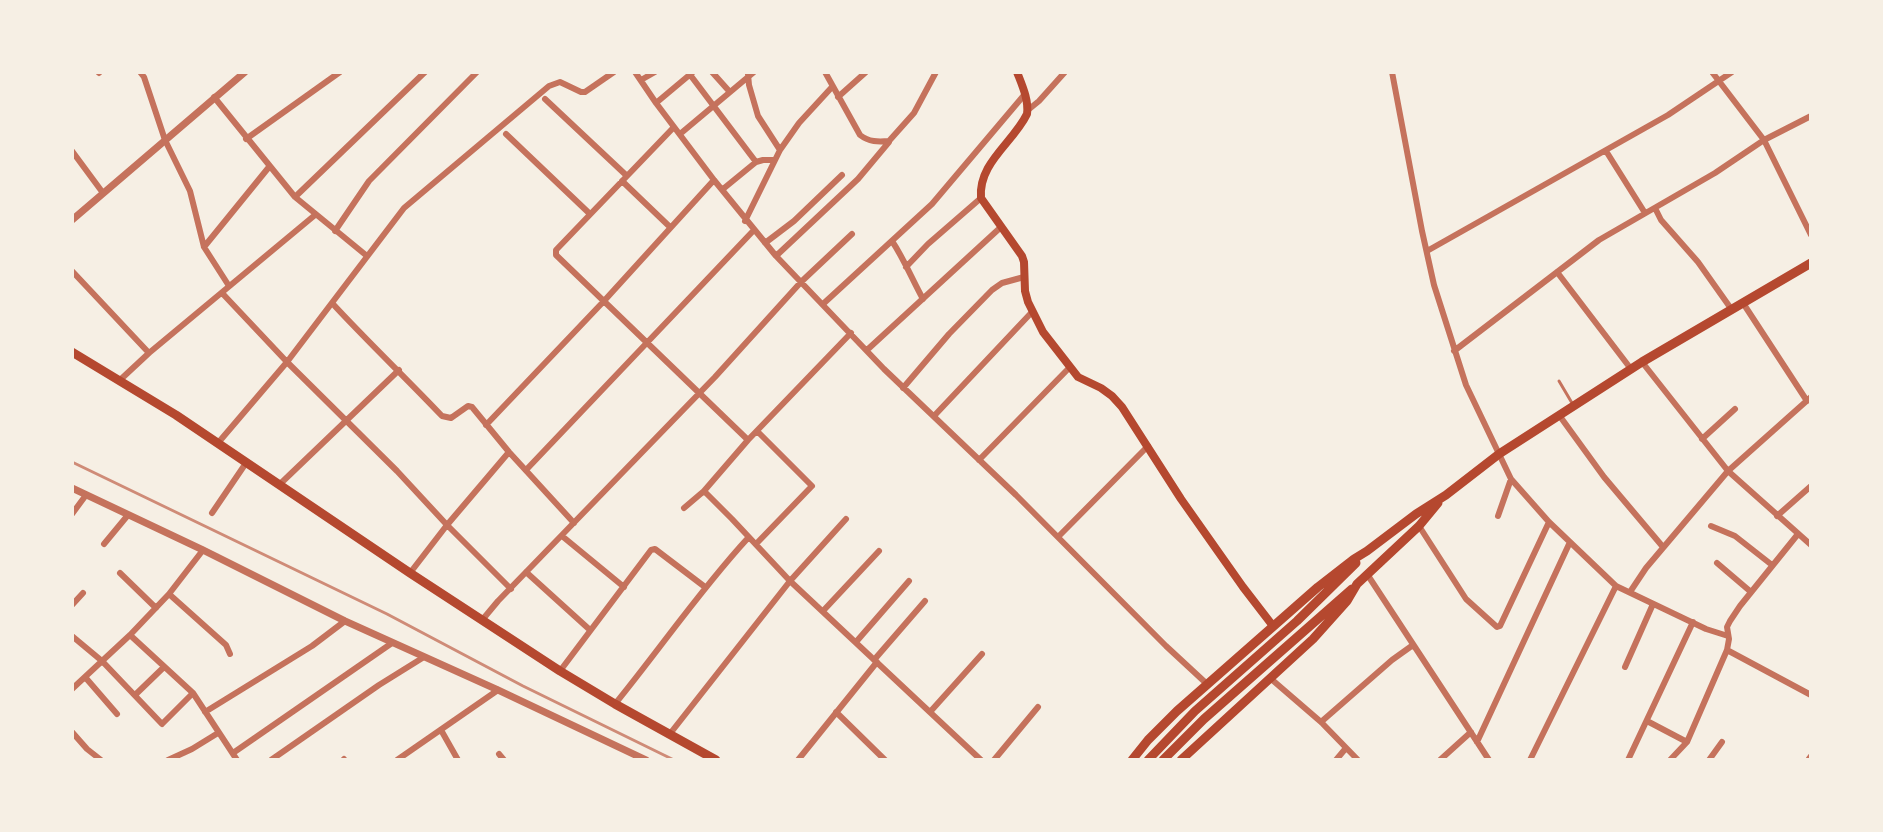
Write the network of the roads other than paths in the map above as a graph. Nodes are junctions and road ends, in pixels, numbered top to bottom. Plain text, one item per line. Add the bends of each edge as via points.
1 (140, 72) edge
2 (245, 72) edge
3 (340, 72) edge
4 (425, 72) edge
5 (477, 72) edge
6 (614, 72) edge
7 (635, 72) edge
8 (655, 72) edge
9 (712, 72) edge
10 (825, 72) edge
11 (866, 72) edge
12 (936, 72) edge
13 (1017, 72) edge
14 (1392, 72) edge
15 (1712, 72) edge
16 (1732, 72) edge
17 (690, 73) edge
18 (750, 73) edge
19 (1062, 74) edge
20 (641, 80) junction
21 (1719, 81) junction
22 (832, 87) junction
23 (729, 91) junction
24 (1025, 94) junction
25 (214, 97) junction
26 (838, 97) junction
27 (545, 99) dead end
28 (656, 103) junction
29 (713, 105) junction
30 (1028, 110) junction
31 (1811, 116) edge
32 (677, 131) junction
33 (506, 134) dead end
34 (246, 139) junction
35 (165, 140) junction
36 (1764, 140) junction
37 (889, 141) junction
38 (780, 150) junction
39 (72, 151) edge
40 (1606, 151) junction
41 (774, 160) junction
42 (756, 162) junction
43 (269, 167) junction
44 (842, 175) dead end
45 (624, 179) junction
46 (714, 180) junction
47 (723, 189) junction
48 (103, 193) junction
49 (295, 197) junction
50 (981, 198) junction
51 (1655, 208) junction
52 (1645, 213) junction
53 (590, 214) junction
54 (315, 215) junction
55 (72, 220) edge
56 (745, 221) junction
57 (670, 227) junction
58 (1001, 227) junction
59 (754, 230) junction
60 (335, 231) junction
61 (852, 234) dead end
62 (1811, 235) edge
63 (892, 241) junction
64 (765, 243) junction
65 (204, 247) junction
66 (1427, 251) junction
67 (367, 256) junction
68 (776, 256) junction
69 (1811, 263) edge
70 (906, 267) junction
71 (72, 271) edge
72 (1557, 272) junction
73 (1024, 277) junction
74 (801, 282) junction
75 (229, 286) junction
76 (222, 293) junction
77 (923, 299) junction
78 (604, 301) junction
79 (332, 303) junction
80 (1743, 303) junction
81 (823, 304) junction
82 (1732, 310) junction
83 (1032, 312) junction
84 (851, 333) junction
85 (648, 343) junction
86 (867, 350) junction
87 (1454, 351) junction
88 (72, 352) edge
89 (149, 353) junction
90 (287, 362) junction
91 (1642, 362) junction
92 (1069, 368) junction
93 (1631, 369) junction
94 (399, 370) junction
95 (120, 380) junction
96 (1559, 381) dead end
97 (903, 388) junction
98 (700, 392) junction
99 (1809, 399) edge
100 (1574, 406) junction
101 (1735, 409) dead end
102 (1559, 415) junction
103 (934, 416) junction
104 (346, 421) junction
105 (486, 425) junction
106 (757, 431) junction
107 (1702, 439) junction
108 (748, 440) junction
109 (218, 443) junction
110 (1148, 446) junction
111 (509, 452) junction
112 (1499, 454) junction
113 (979, 460) junction
114 (246, 463) junction
115 (526, 470) junction
116 (1728, 471) junction
117 (1511, 479) junction
118 (279, 485) junction
119 (1811, 486) edge
120 (72, 488) edge
121 (704, 491) junction
122 (86, 495) junction
123 (1446, 495) junction
124 (684, 508) dead end
125 (212, 513) dead end
126 (72, 514) edge
127 (128, 515) junction
128 (1498, 516) dead end
129 (1777, 516) junction
130 (846, 519) dead end
131 (1549, 522) junction
132 (574, 523) junction
133 (447, 525) junction
134 (1419, 526) junction
135 (1711, 526) dead end
136 (1798, 534) junction
137 (562, 536) junction
138 (1058, 537) junction
139 (748, 538) junction
140 (1570, 542) junction
141 (104, 544) dead end
142 (756, 544) junction
143 (1811, 545) edge
144 (1663, 547) junction
145 (203, 550) junction
146 (879, 551) dead end
147 (1367, 551) junction
148 (1717, 563) dead end
149 (1772, 565) junction
150 (526, 572) junction
151 (120, 573) dead end
152 (410, 573) junction
153 (1367, 574) junction
154 (790, 581) junction
155 (909, 581) dead end
156 (1357, 584) junction
157 (1616, 586) junction
158 (624, 587) junction
159 (705, 587) junction
160 (511, 589) junction
161 (1630, 592) junction
162 (1751, 592) junction
163 (83, 593) dead end
164 (169, 594) junction
165 (925, 601) dead end
166 (1653, 604) junction
167 (72, 605) edge
168 (156, 608) junction
169 (823, 611) junction
170 (483, 619) junction
171 (345, 621) junction
172 (1693, 622) junction
173 (1273, 626) junction
174 (590, 630) junction
175 (130, 635) junction
176 (72, 636) edge
177 (1728, 636) junction
178 (856, 642) junction
179 (392, 643) junction
180 (1413, 645) junction
181 (1727, 650) junction
182 (230, 654) dead end
183 (982, 654) dead end
184 (424, 657) junction
185 (102, 661) junction
186 (876, 661) junction
187 (164, 667) junction
188 (1625, 667) dead end
189 (560, 671) junction
190 (85, 677) junction
191 (1270, 678) junction
192 (1207, 684) junction
193 (72, 689) edge
194 (498, 690) junction
195 (193, 693) junction
196 (135, 695) junction
197 (1811, 695) edge
198 (615, 704) junction
199 (1038, 707) dead end
200 (205, 712) junction
201 (836, 712) junction
202 (930, 712) junction
203 (117, 714) dead end
204 (1647, 721) junction
205 (1321, 722) junction
206 (441, 730) junction
207 (72, 732) edge
208 (1471, 732) junction
209 (218, 733) junction
210 (669, 735) junction
211 (1477, 742) junction
212 (1687, 742) junction
213 (1722, 742) dead end
214 (1346, 748) junction
215 (235, 756) edge
216 (101, 760) edge
217 (168, 760) edge
218 (271, 760) edge
219 (397, 760) edge
220 (458, 760) edge
221 (646, 760) edge
222 (716, 760) edge
223 (798, 760) edge
224 (885, 760) edge
225 (981, 760) edge
226 (994, 760) edge
227 (1132, 760) edge
228 (1148, 760) edge
229 (1163, 760) edge
230 (1181, 760) edge
231 (1336, 760) edge
232 (1358, 760) edge
233 (1440, 760) edge
234 (1489, 760) edge
235 (1530, 760) edge
236 (1628, 760) edge
237 (1670, 760) edge
238 (1709, 760) edge

1 - 35 street
2 - 25 street
3 - 34 street
4 - 49 street
5 - 60 street via 369,181
6 - 67 street via 585,92 560,82 549,86 404,208
7 - 20 street
8 - 20 street
9 - 23 street
10 - 22 street
11 - 26 street
12 - 37 street via 914,113
13 - 24 main road
14 - 66 street
15 - 21 street
16 - 21 street
17 - 28 street
17 - 29 street
18 - 23 street
18 - 38 street via 758,116
19 - 30 street
20 - 28 street
21 - 36 street
21 - 40 street
22 - 26 street
22 - 38 street
23 - 29 street
24 - 30 main road
24 - 63 street via 932,204
25 - 34 street
25 - 35 street
26 - 37 street via 860,135
27 - 45 street
28 - 32 street
29 - 32 street
29 - 42 street
30 - 50 main road via 985,171
31 - 36 street
32 - 45 street
32 - 46 street
33 - 53 street
34 - 43 street
35 - 48 street
35 - 65 street via 190,191
36 - 51 street
36 - 62 street
37 - 68 street via 858,179
38 - 41 street
39 - 48 street
40 - 52 street
40 - 66 street
41 - 42 street
41 - 56 street
42 - 47 street
43 - 49 street
43 - 65 street
44 - 64 street
45 - 53 street
45 - 57 street
46 - 47 street
46 - 57 street
47 - 56 street
48 - 55 street
49 - 54 street
50 - 58 main road
50 - 70 street
51 - 52 street
51 - 82 street
52 - 72 street
53 - 78 street via 556,255
54 - 60 street
54 - 75 street
56 - 59 street
57 - 78 street
58 - 73 main road via 1022,256
58 - 77 street
59 - 64 street
59 - 85 street
60 - 67 street
61 - 74 street
63 - 70 street
63 - 81 street
64 - 68 street
65 - 75 street
66 - 87 street
67 - 79 street
68 - 74 street
69 - 80 main road
70 - 77 street
71 - 89 street
72 - 87 street
72 - 93 street
73 - 83 main road
73 - 97 street via 992,290
74 - 81 street
74 - 98 street
75 - 76 street
76 - 89 street
76 - 90 street
77 - 86 street
78 - 85 street
78 - 105 street
79 - 90 street
79 - 94 street
80 - 82 main road
80 - 99 street
81 - 84 street
82 - 91 main road
83 - 92 main road
83 - 103 street
84 - 86 street
84 - 106 street
85 - 98 street
85 - 115 street
86 - 97 street
87 - 112 street
88 - 95 main road
89 - 95 street
90 - 104 street
90 - 109 street
91 - 93 main road
91 - 107 street
92 - 110 main road via 1112,396
92 - 113 street
93 - 100 main road
94 - 104 street
94 - 105 street via 446,418 470,406
95 - 109 main road
96 - 100 lane
97 - 103 street
98 - 108 street
98 - 132 street
99 - 116 street
100 - 102 main road
101 - 107 street
102 - 112 main road
102 - 144 street
103 - 113 street
104 - 118 street
104 - 133 street
105 - 111 street
106 - 108 street
106 - 142 street via 812,486
107 - 116 street
108 - 121 street
109 - 114 main road
110 - 138 street
110 - 173 main road
111 - 115 street
111 - 133 street
112 - 117 street
112 - 123 main road
113 - 138 street
114 - 118 main road
114 - 125 street
115 - 132 street
116 - 129 street
116 - 144 street
117 - 128 street
117 - 131 street
118 - 152 main road
119 - 129 street
120 - 122 street
121 - 124 street
121 - 139 street
122 - 126 street
122 - 127 street
123 - 134 main road
123 - 147 main road
127 - 141 street
127 - 145 street
129 - 136 street
130 - 154 street
131 - 134 street via 1497,627 1466,599
131 - 140 street
132 - 137 street
133 - 152 street
133 - 160 street
134 - 153 main road
135 - 149 street via 1735,536
136 - 143 street
136 - 149 street
137 - 150 street
137 - 158 street
138 - 192 street
139 - 142 street
139 - 159 street
140 - 157 street
140 - 211 street
142 - 154 street
144 - 161 street
145 - 164 street
145 - 171 street
146 - 169 street
147 - 173 main road
147 - 228 main road
148 - 162 street
149 - 162 street
150 - 160 street
150 - 174 street
151 - 168 street
152 - 170 main road
153 - 156 main road
153 - 180 street
154 - 169 street
154 - 210 street
155 - 178 street
156 - 191 main road via 1337,614
156 - 229 main road
157 - 161 street
157 - 235 street
158 - 159 street via 655,549
158 - 174 street
159 - 198 street
160 - 170 street
161 - 166 street
162 - 177 street via 1730,621
163 - 167 street
164 - 168 street
164 - 182 street
165 - 186 street
166 - 172 street
166 - 188 street
168 - 175 street
169 - 178 street
170 - 189 main road
171 - 179 street
171 - 200 street
172 - 177 street
172 - 204 street
173 - 192 main road
174 - 189 street
175 - 185 street
175 - 187 street
176 - 185 street
177 - 181 street
178 - 186 street
179 - 184 street
179 - 215 street
180 - 205 street
180 - 208 street
181 - 197 street
181 - 212 street
183 - 202 street
184 - 194 street
184 - 218 street
185 - 190 street
185 - 196 street
186 - 201 street
186 - 202 street
187 - 195 street
187 - 196 street
189 - 198 main road
190 - 193 street
190 - 203 street
191 - 205 street
191 - 230 main road
192 - 227 main road
194 - 206 street
194 - 221 street
195 - 196 street via 162,724
195 - 200 street
198 - 210 main road
199 - 226 street
200 - 209 street
201 - 223 street
201 - 224 street
202 - 225 street
204 - 212 street
204 - 236 street
205 - 214 street
206 - 219 street
206 - 220 street
207 - 216 street
208 - 211 street
208 - 233 street
209 - 215 street
209 - 217 street
210 - 222 main road
211 - 234 street
212 - 237 street
213 - 238 street
214 - 231 street
214 - 232 street

